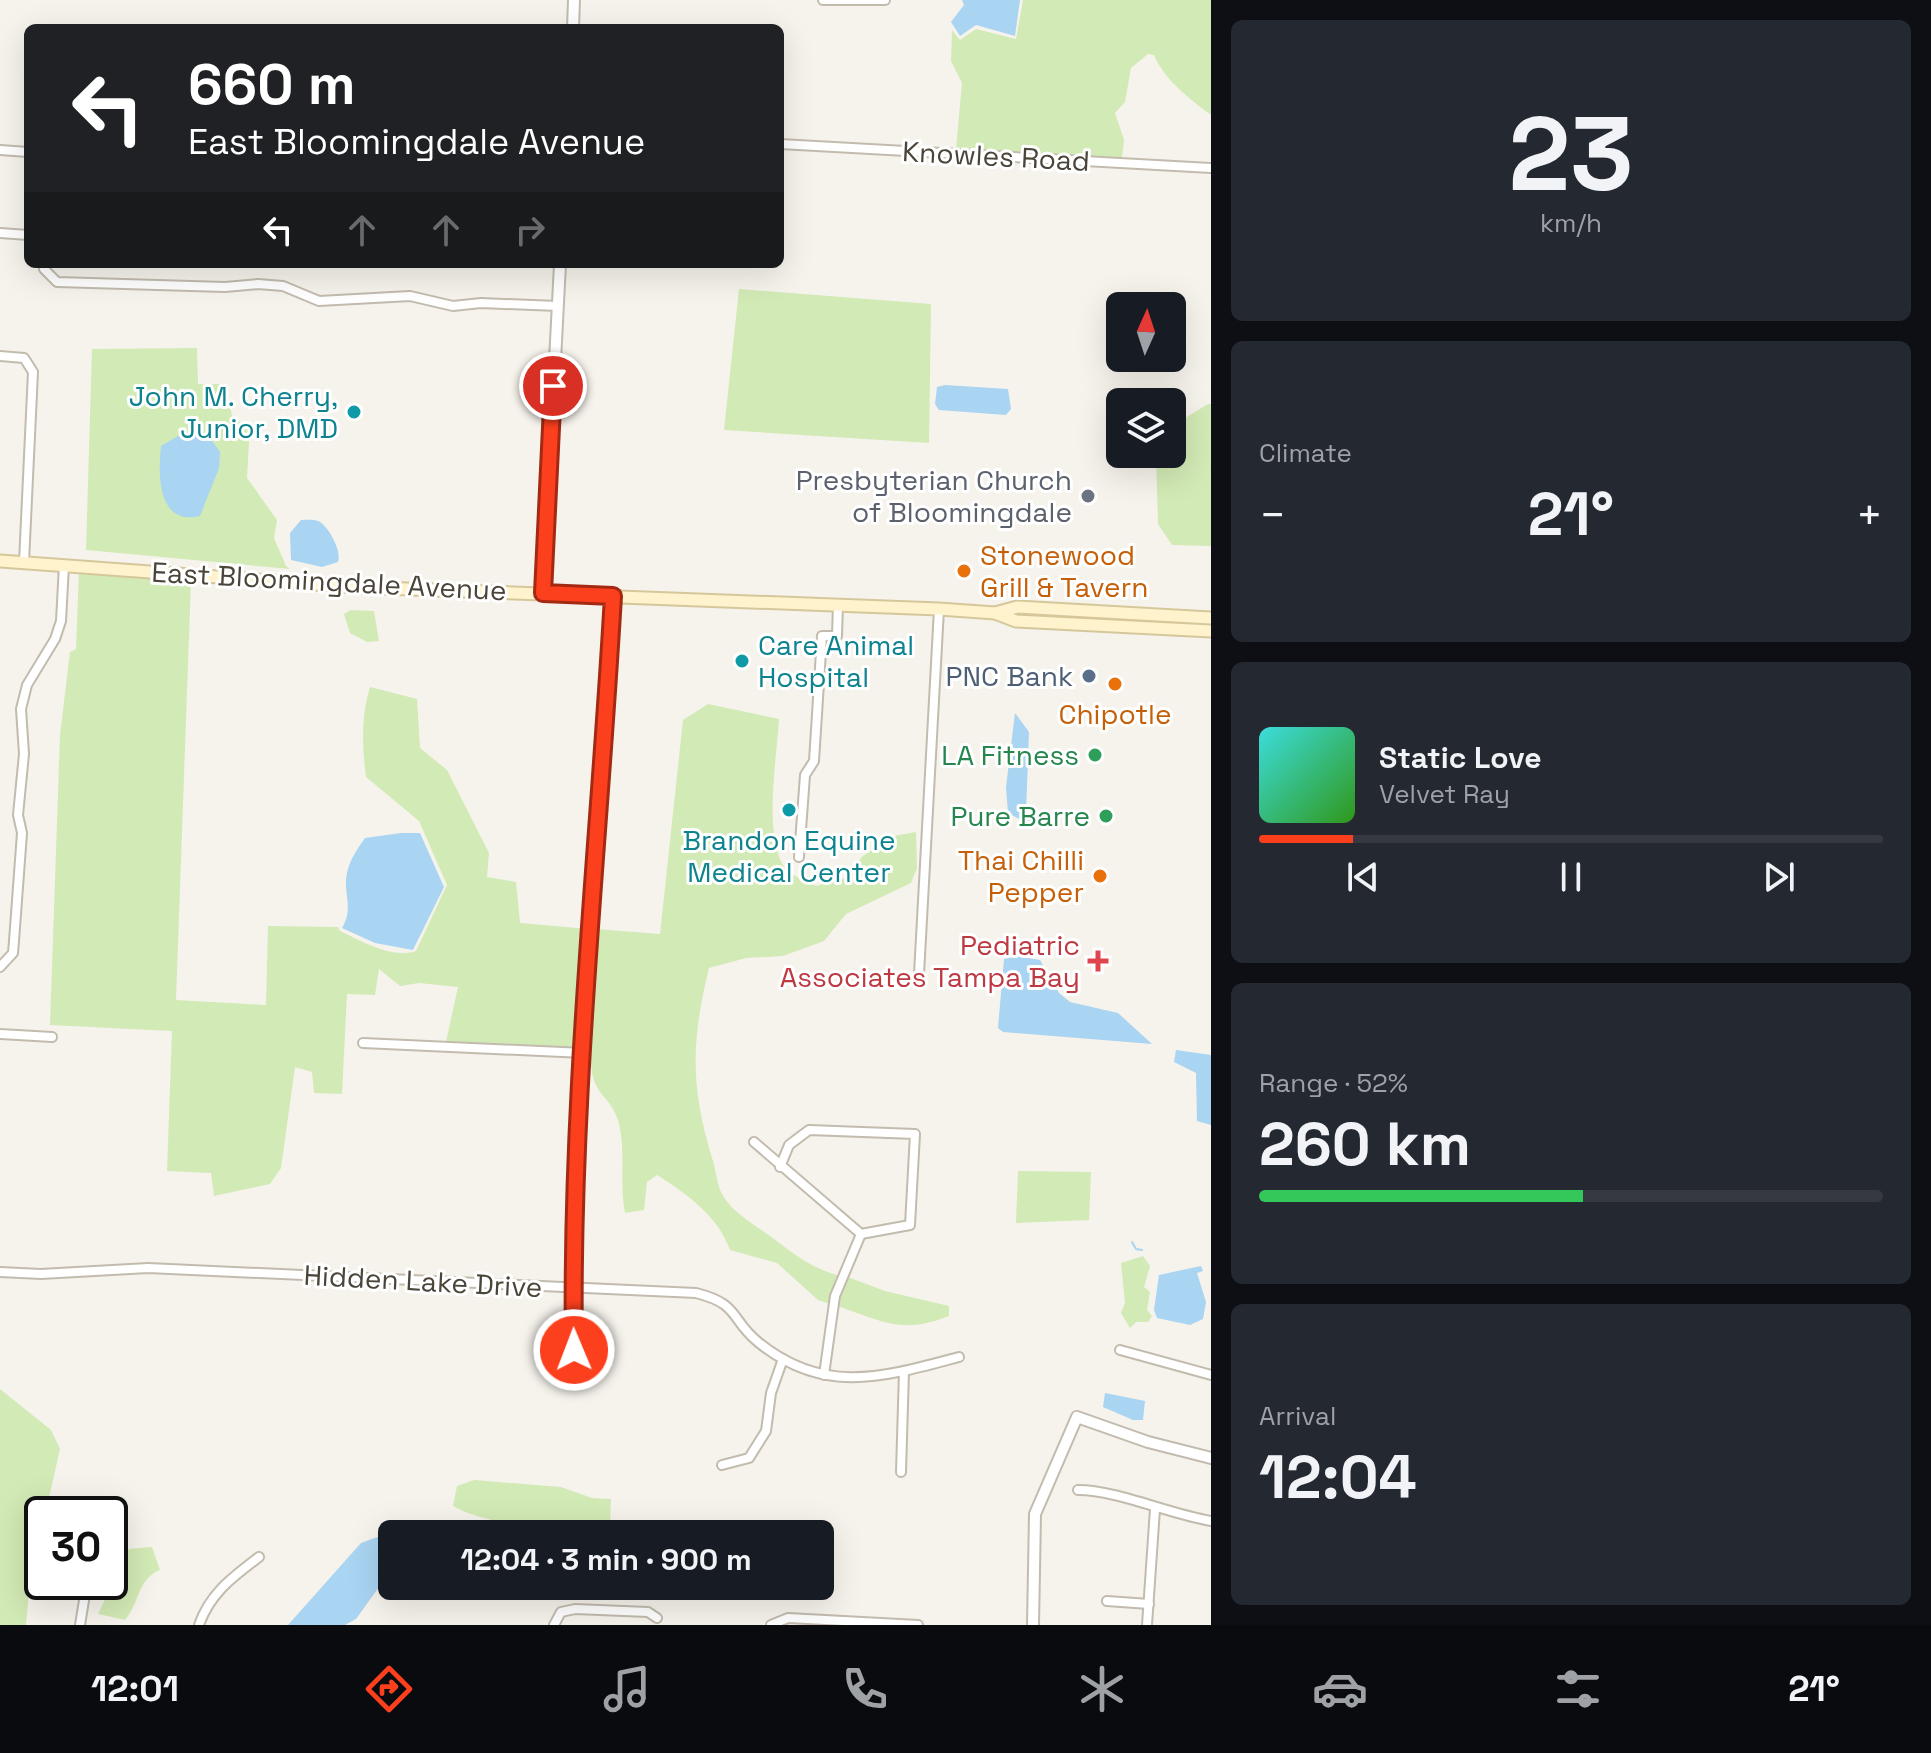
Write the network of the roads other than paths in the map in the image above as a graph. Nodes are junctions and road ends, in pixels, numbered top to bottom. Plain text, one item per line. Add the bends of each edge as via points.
1 (574, 0) edge
2 (823, 0) edge
3 (885, 0) edge
4 (573, 24) edge
5 (784, 144) edge
6 (0, 150) edge
7 (24, 152) edge
8 (1211, 168) edge
9 (0, 233) edge
10 (24, 235) edge
11 (44, 268) edge
12 (560, 268) edge
13 (558, 306) junction
14 (0, 356) edge
15 (0, 561) edge
16 (24, 562) junction
17 (64, 565) junction
18 (543, 593) junction
19 (613, 596) junction
20 (838, 604) junction
21 (939, 609) junction
22 (995, 613) junction
23 (1211, 618) edge
24 (1211, 631) edge
25 (799, 857) dead end
26 (0, 967) edge
27 (919, 974) dead end
28 (0, 1034) edge
29 (52, 1037) dead end
30 (363, 1043) dead end
31 (584, 1053) junction
32 (754, 1142) dead end
33 (780, 1167) junction
34 (861, 1234) junction
35 (0, 1272) edge
36 (573, 1287) junction
37 (1120, 1350) dead end
38 (959, 1357) dead end
39 (783, 1359) junction
40 (904, 1371) junction
41 (824, 1375) junction
42 (1211, 1375) edge
43 (575, 1381) dead end
44 (1211, 1458) edge
45 (722, 1465) dead end
46 (901, 1472) dead end
47 (1078, 1490) dead end
48 (1155, 1509) junction
49 (1211, 1521) edge
50 (259, 1557) dead end
51 (84, 1600) edge
52 (1107, 1601) dead end
53 (1149, 1604) junction
54 (657, 1618) dead end
55 (80, 1625) edge
56 (199, 1625) edge
57 (554, 1625) edge
58 (771, 1625) edge
59 (918, 1625) edge
60 (1033, 1625) edge
61 (1147, 1625) edge

1 - 4 street
2 - 3 street
5 - 8 street, Knowles Road
6 - 7 street
9 - 10 street
11 - 13 street via 57,282 258,284 283,286 319,301 410,296 453,306
12 - 13 street
13 - 18 street
14 - 16 street via 24,358 33,372
15 - 16 main road, East Bloomingdale Avenue
16 - 17 main road, East Bloomingdale Avenue
17 - 18 main road, East Bloomingdale Avenue via 289,583
17 - 26 street via 61,621 27,685 21,709 22,833 14,941 13,953
18 - 19 main road, East Bloomingdale Avenue
19 - 20 main road, East Bloomingdale Avenue
19 - 31 street
20 - 21 main road, East Bloomingdale Avenue
20 - 25 street via 837,636 822,636 814,761 805,775
21 - 22 main road, East Bloomingdale Avenue
21 - 27 street
22 - 23 main road, East Bloomingdale Avenue via 1017,607
22 - 24 main road, East Bloomingdale Avenue via 1016,621
28 - 29 street
30 - 31 street
31 - 36 street
32 - 33 street
33 - 34 street
33 - 34 street via 789,1145 809,1130 915,1134 910,1225
34 - 41 street via 835,1296
35 - 36 street, Hidden Lake Drive via 148,1268
36 - 39 street, Hidden Lake Drive via 696,1293 717,1299 734,1311 755,1340
36 - 43 street
37 - 42 street
38 - 40 street, Hidden Lake Drive
39 - 41 street, Hidden Lake Drive
39 - 45 street via 766,1431 749,1458
40 - 41 street, Hidden Lake Drive via 848,1380
40 - 46 street
44 - 60 street via 1077,1417 1035,1514
47 - 48 street via 1097,1490
48 - 49 street
48 - 53 street
50 - 56 street via 221,1586
51 - 55 street
52 - 53 street
53 - 61 street
54 - 57 street via 648,1612 575,1609 561,1612
58 - 59 street via 788,1618

